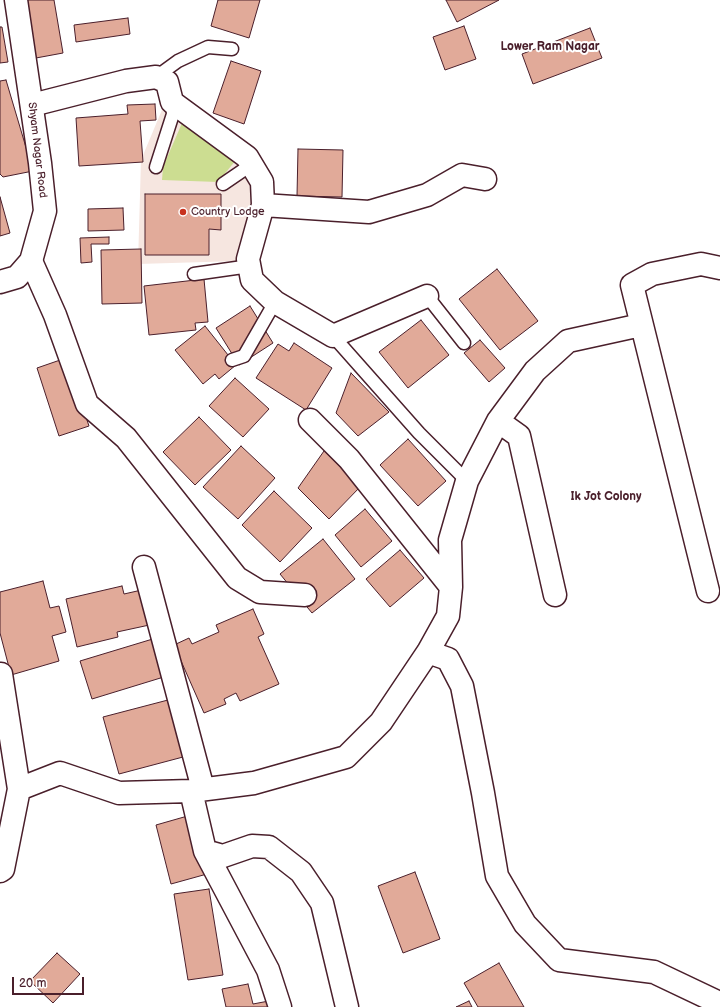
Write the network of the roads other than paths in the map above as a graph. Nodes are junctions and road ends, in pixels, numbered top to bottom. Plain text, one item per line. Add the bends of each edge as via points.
1 (16, 0) edge
2 (232, 49) dead end
3 (156, 77) junction
4 (172, 102) junction
5 (32, 105) junction
6 (252, 166) junction
7 (156, 167) dead end
8 (485, 179) dead end
9 (222, 184) dead end
10 (263, 205) junction
11 (31, 262) junction
12 (250, 266) junction
13 (720, 268) edge
14 (194, 274) dead end
15 (0, 282) edge
16 (427, 296) joint
17 (275, 302) junction
18 (641, 325) junction
19 (333, 336) junction
20 (464, 343) dead end
21 (232, 360) dead end
22 (310, 420) dead end
23 (498, 421) junction
24 (467, 481) junction
25 (144, 567) dead end
26 (451, 587) junction
27 (708, 591) dead end
28 (305, 595) dead end
29 (555, 596) dead end
30 (428, 652) junction
31 (1, 674) dead end
32 (20, 789) junction
33 (197, 790) junction
34 (205, 851) junction
35 (0, 871) edge
36 (720, 1005) edge
37 (280, 1007) edge
38 (347, 1007) edge

1 - 5 street, Shyam Nagar Road
2 - 3 lane via 208,47 178,61
3 - 4 street via 167,82
3 - 5 street via 126,81
4 - 6 street via 247,157
4 - 7 lane via 173,114
5 - 11 street, Shyam Nagar Road via 45,211
6 - 9 lane
6 - 10 street via 262,182
8 - 10 street via 462,175 427,195 369,212
10 - 12 street via 248,258
11 - 15 street, Shyam Nagar Road via 17,277
11 - 28 street via 56,315 87,404 126,438 237,578 260,592
12 - 14 lane
12 - 17 street via 252,280
13 - 18 street via 701,264 659,272 632,285
16 - 19 street
16 - 20 lane
17 - 19 street
17 - 21 lane via 244,356
18 - 23 street via 568,341 535,371
18 - 27 street
19 - 24 lane via 419,433
22 - 26 street via 349,459
23 - 24 street
23 - 29 street via 519,436
24 - 26 street via 450,540
25 - 33 street
26 - 30 street via 448,616
30 - 33 street via 382,722 346,757 254,783
30 - 36 street via 448,659 462,686 497,876 526,924 559,960 654,972
31 - 32 street
32 - 33 street via 60,773 119,793
32 - 35 street
33 - 34 street
34 - 37 street via 268,970
34 - 38 street via 223,856 252,846 269,847 301,872 322,903

